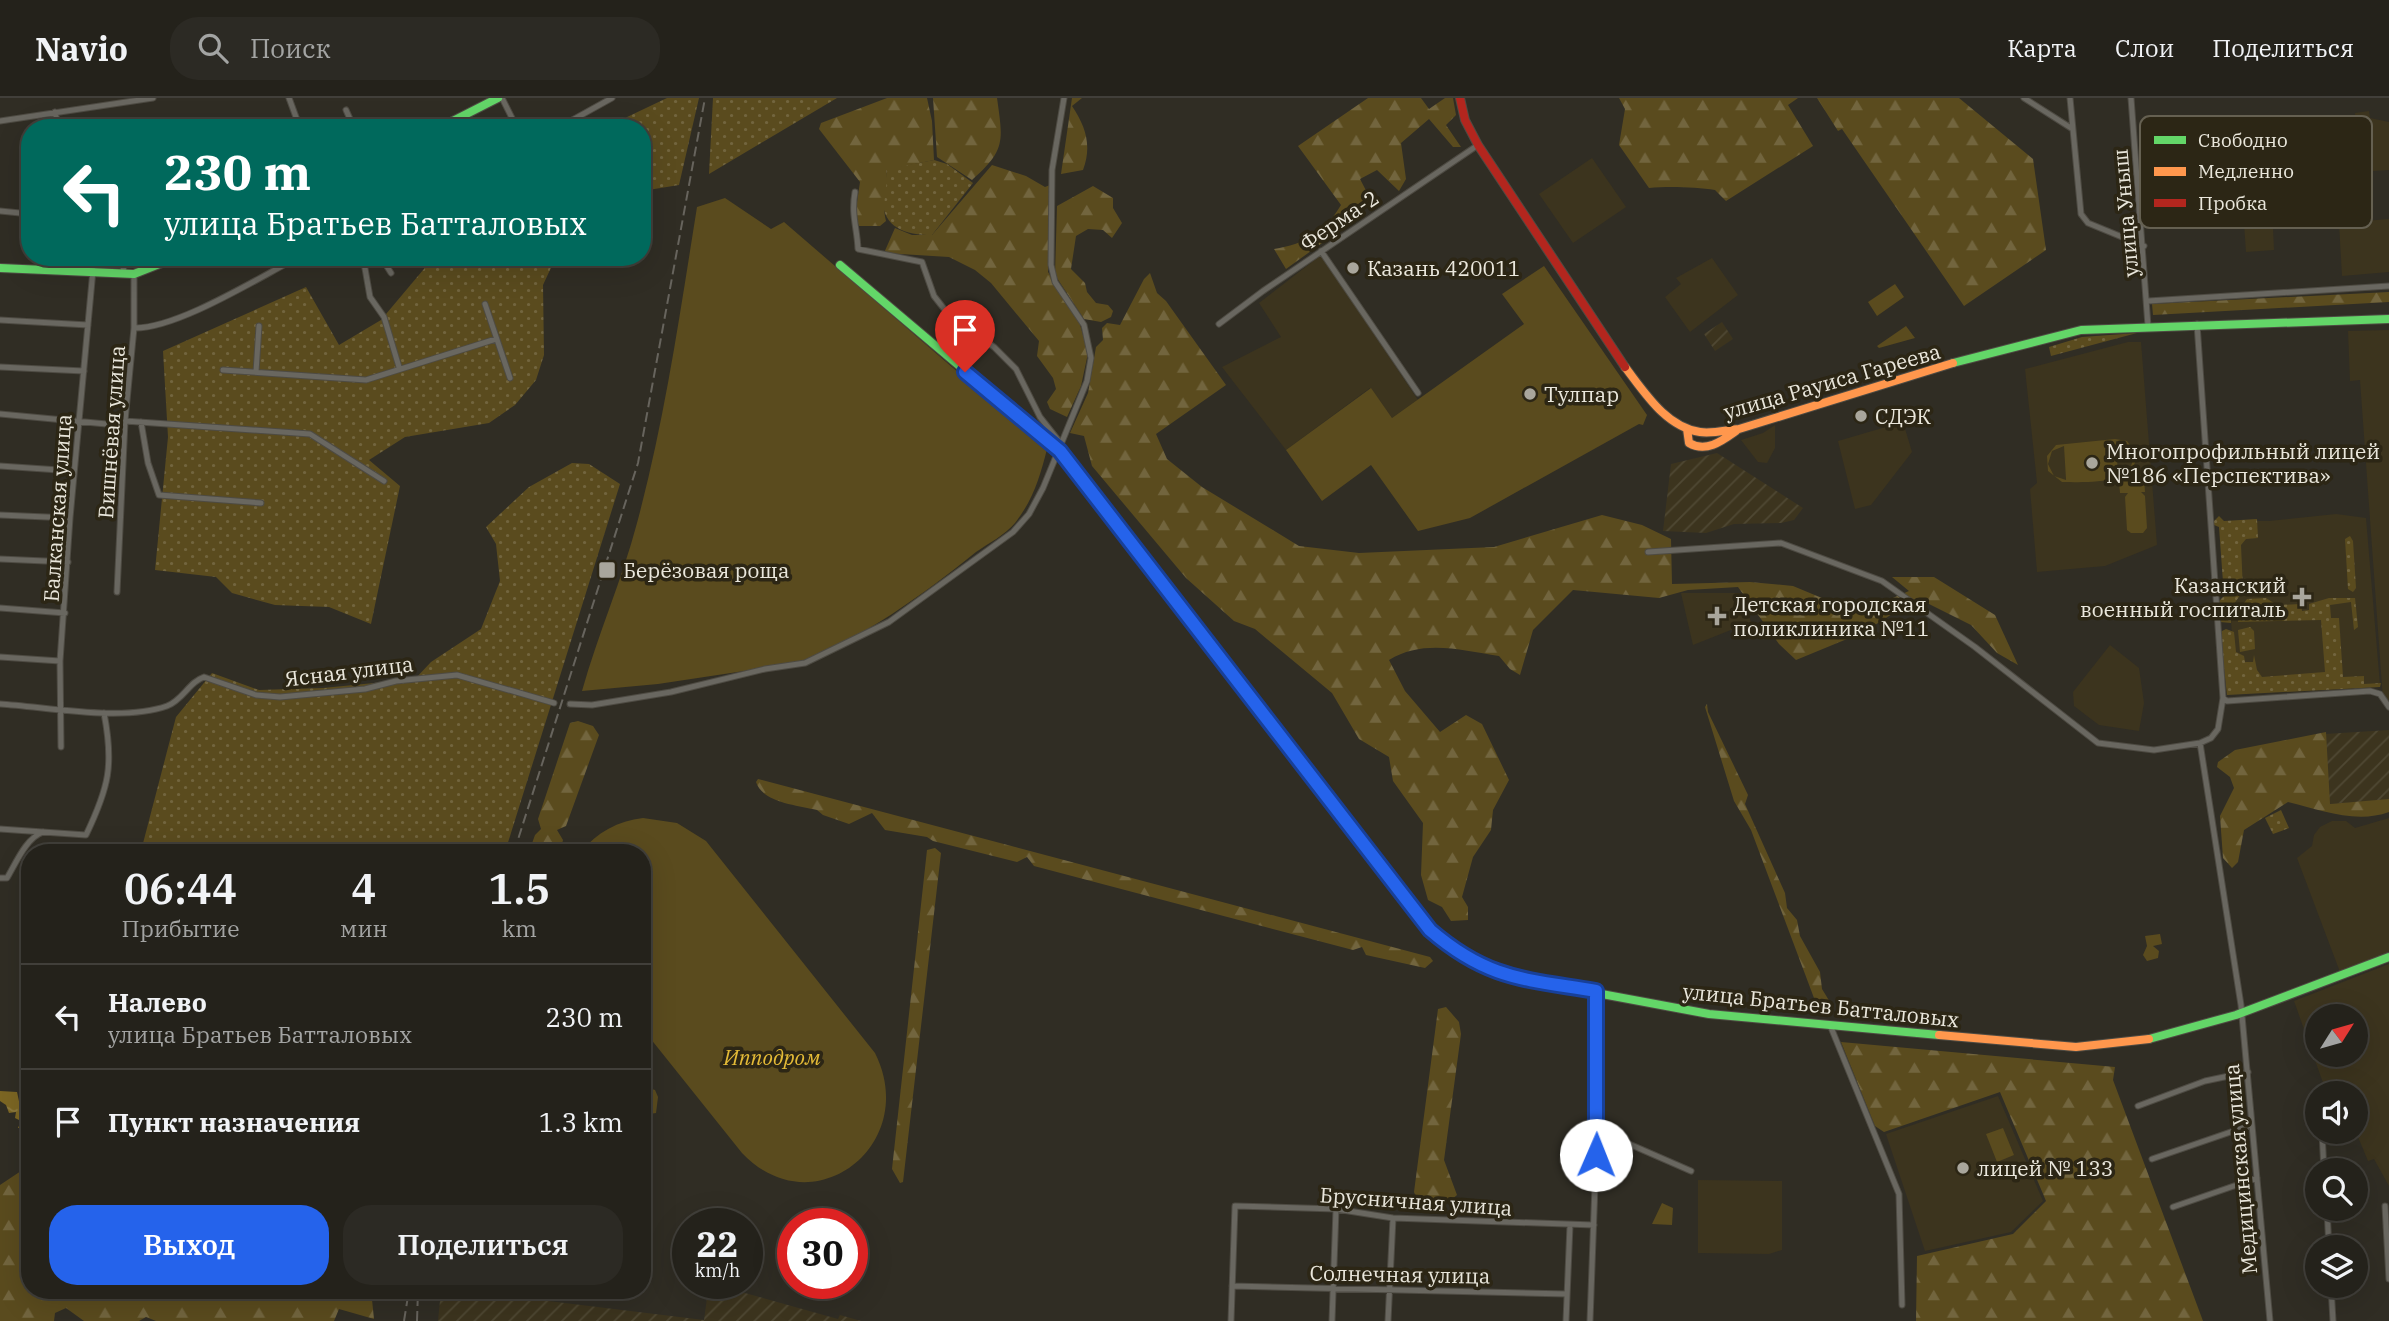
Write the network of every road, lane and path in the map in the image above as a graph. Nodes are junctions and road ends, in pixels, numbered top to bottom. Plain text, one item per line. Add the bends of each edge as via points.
1 (153, 98) edge
2 (289, 98) edge
3 (500, 98) edge
4 (612, 98) edge
5 (1064, 98) edge
6 (1460, 98) edge
7 (2024, 98) edge
8 (2070, 98) edge
9 (2131, 98) edge
10 (346, 110) dead end
11 (55, 112) junction
12 (57, 119) edge
13 (297, 119) edge
14 (350, 119) edge
15 (457, 119) edge
16 (512, 119) edge
17 (574, 119) edge
18 (0, 121) edge
19 (2071, 128) junction
20 (1478, 145) junction
21 (855, 192) dead end
22 (2140, 200) edge
23 (0, 211) edge
24 (21, 213) edge
25 (2142, 228) edge
26 (2144, 246) junction
27 (1321, 251) junction
28 (840, 265) dead end
29 (125, 266) edge
30 (152, 266) edge
31 (281, 266) edge
32 (365, 266) edge
33 (387, 266) edge
34 (0, 268) edge
35 (93, 270) junction
36 (391, 273) dead end
37 (130, 274) junction
38 (2389, 286) edge
39 (2148, 301) junction
40 (485, 304) dead end
41 (2389, 319) edge
42 (0, 320) edge
43 (1219, 324) dead end
44 (2197, 324) junction
45 (88, 325) junction
46 (259, 326) dead end
47 (2148, 326) junction
48 (134, 328) junction
49 (496, 339) junction
50 (0, 367) edge
51 (399, 367) junction
52 (223, 370) dead end
53 (84, 372) junction
54 (256, 372) junction
55 (510, 378) dead end
56 (1418, 393) dead end
57 (0, 414) edge
58 (79, 419) junction
59 (125, 421) junction
60 (141, 422) junction
61 (1687, 429) junction
62 (1739, 429) junction
63 (1061, 448) junction
64 (0, 466) edge
65 (74, 471) junction
66 (384, 481) dead end
67 (261, 503) dead end
68 (0, 515) edge
69 (70, 518) junction
70 (1648, 552) dead end
71 (0, 559) edge
72 (68, 562) junction
73 (117, 592) dead end
74 (0, 608) edge
75 (65, 613) junction
76 (0, 657) edge
77 (61, 661) junction
78 (2223, 698) junction
79 (554, 703) dead end
80 (0, 704) edge
81 (570, 704) dead end
82 (2389, 707) edge
83 (60, 708) junction
84 (104, 713) junction
85 (2200, 743) junction
86 (61, 747) dead end
87 (0, 829) edge
88 (49, 830) junction
89 (30, 844) edge
90 (21, 857) edge
91 (0, 878) edge
92 (2389, 957) edge
93 (1596, 991) junction
94 (2242, 1015) junction
95 (1830, 1025) junction
96 (2248, 1072) junction
97 (2138, 1106) dead end
98 (2251, 1125) junction
99 (1597, 1130) junction
100 (2152, 1159) dead end
101 (1692, 1171) dead end
102 (2257, 1178) junction
103 (2385, 1206) dead end
104 (2173, 1207) dead end
105 (1336, 1209) junction
106 (1393, 1218) junction
107 (1570, 1225) junction
108 (1594, 1226) junction
109 (2389, 1279) edge
110 (1232, 1286) junction
111 (1332, 1288) junction
112 (1389, 1289) junction
113 (1567, 1294) junction
114 (2332, 1298) edge
115 (1902, 1304) dead end
116 (1231, 1321) edge
117 (1332, 1321) edge
118 (1388, 1321) edge
119 (1566, 1321) edge
120 (1590, 1321) edge
121 (2270, 1321) edge
122 (2333, 1321) edge

1 - 11 street
2 - 13 street
3 - 15 street
3 - 16 street
4 - 17 street
5 - 63 street via 1052,170 1051,265 1055,282 1084,325 1091,358
6 - 20 street
7 - 19 street
8 - 19 street
9 - 22 street, улица Уныш
10 - 14 street
11 - 12 street
11 - 18 street
19 - 26 street via 2081,214 2087,222
20 - 27 street, Ферма-2
20 - 61 street via 1627,369 1667,418
21 - 63 street via 852,214 858,228 858,249 922,262 943,308 994,346 1016,369
23 - 24 street
25 - 26 street, улица Уныш
26 - 39 street, улица Уныш
27 - 43 street, Ферма-2
27 - 56 street
28 - 63 street, улица Братьев Батталовых
29 - 37 street, Вишнёвая улица
30 - 37 street
31 - 48 street via 189,313 150,329
32 - 51 street via 370,297 384,317
33 - 36 street
34 - 35 street
35 - 37 street
35 - 45 street, Балканская улица
37 - 48 street, Вишнёвая улица
38 - 39 street
39 - 47 street, улица Уныш
40 - 49 street
41 - 44 street, улица Рауиса Гареева
42 - 45 street
44 - 47 street, улица Рауиса Гареева
44 - 78 street
45 - 53 street, Балканская улица
46 - 54 street
47 - 62 street, улица Рауиса Гареева via 2046,337
48 - 59 street, Вишнёвая улица
49 - 51 street
49 - 55 street
50 - 53 street
51 - 54 street via 366,380
52 - 54 street
53 - 58 street, Балканская улица
57 - 58 street
58 - 59 street via 117,425
58 - 65 street, Балканская улица
59 - 60 street
59 - 73 street, Вишнёвая улица
60 - 66 street via 310,434
60 - 67 street via 159,495
61 - 62 street, улица Рауиса Гареева via 1702,433
61 - 62 street via 1689,443 1699,447 1713,446
63 - 81 street via 1037,502 1013,532 889,622 797,666 765,669 671,692 592,705
63 - 93 street, улица Братьев Батталовых via 1430,930 1485,968 1505,976
64 - 65 street
65 - 69 street, Балканская улица
68 - 69 street
69 - 72 street, Балканская улица
70 - 85 street via 1781,543 1882,581 2098,743 2154,750
71 - 72 street
72 - 75 street, Балканская улица
74 - 75 street
75 - 77 street, Балканская улица
76 - 77 street
77 - 83 street, Балканская улица
78 - 82 street via 2370,691 2380,694
78 - 85 street via 2218,729
79 - 84 street, Ясная улица via 467,677 438,676 365,689 280,696 256,695 204,677 180,701 164,707
80 - 83 street, Ясная улица
83 - 84 street, Ясная улица
83 - 86 street, Балканская улица
84 - 88 street via 110,772 102,801 86,835
85 - 94 street, Медицинская улица
87 - 88 street
88 - 89 street via 36,835
90 - 91 street via 7,878
92 - 94 street, улица Братьев Батталовых
93 - 95 street, улица Братьев Батталовых via 1709,1014
93 - 99 street
94 - 95 street, улица Братьев Батталовых via 2175,1035 2089,1046
94 - 96 street, Медицинская улица
95 - 115 street via 1899,1194
96 - 97 street via 2205,1081
96 - 98 street, Медицинская улица
98 - 100 street
98 - 102 street, Медицинская улица
99 - 101 street
99 - 108 street
102 - 104 street
102 - 121 street, Медицинская улица
103 - 109 street
105 - 106 street, Брусничная улица
105 - 110 street, Брусничная улица via 1235,1206
105 - 111 street
106 - 107 street, Брусничная улица
106 - 112 street
107 - 108 street, Брусничная улица
107 - 113 street
108 - 120 street
110 - 111 street, Солнечная улица
110 - 116 street
111 - 112 street, Солнечная улица
111 - 117 street
112 - 113 street, Солнечная улица
112 - 118 street
113 - 119 street
114 - 122 street

